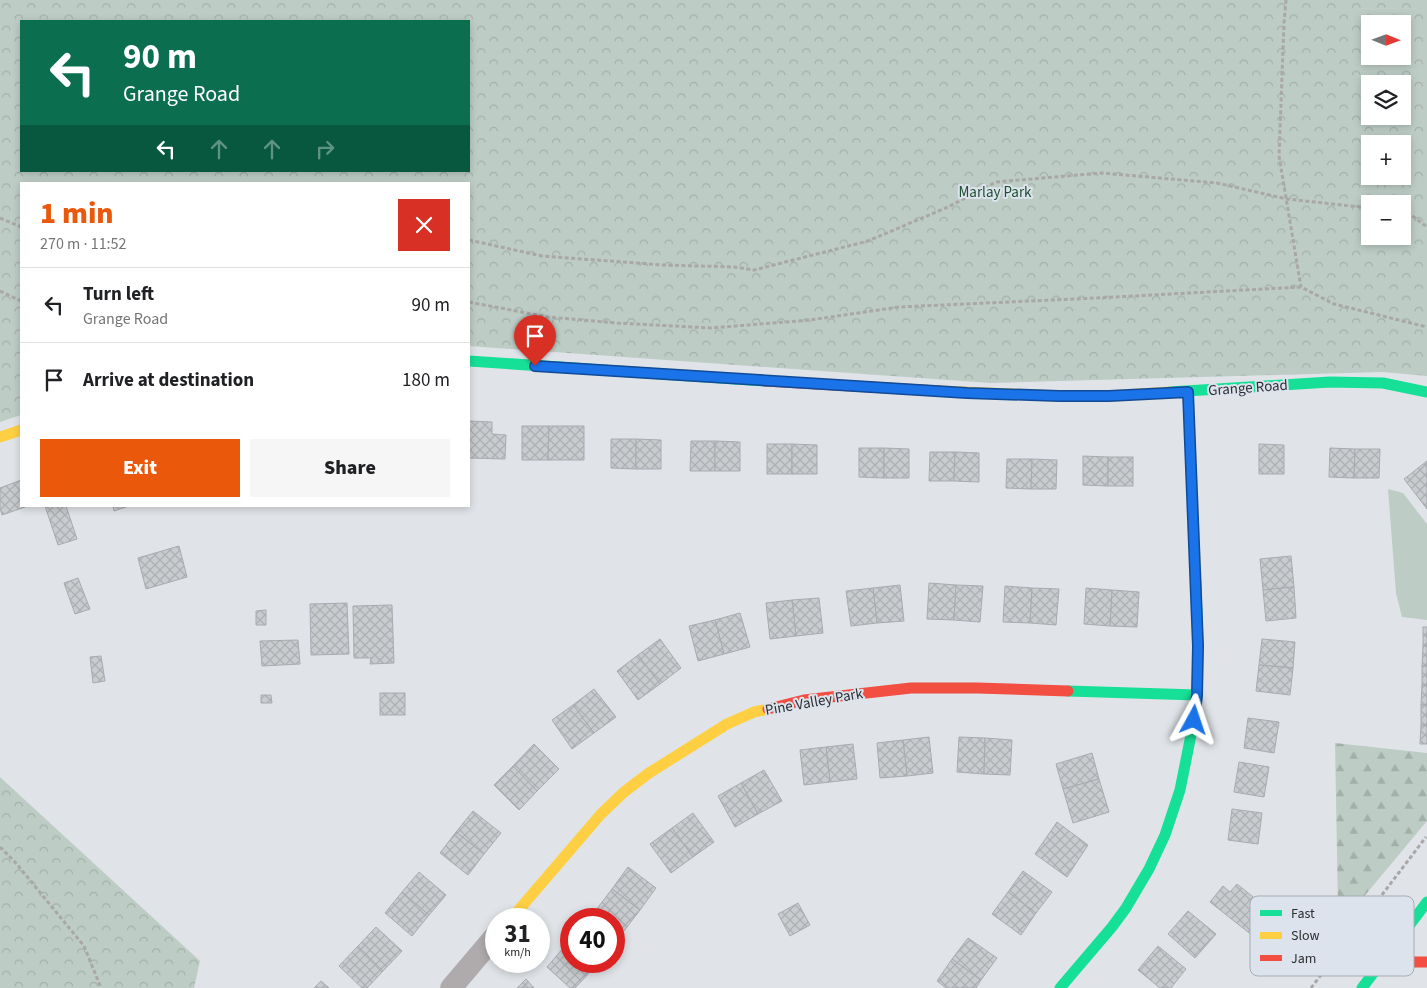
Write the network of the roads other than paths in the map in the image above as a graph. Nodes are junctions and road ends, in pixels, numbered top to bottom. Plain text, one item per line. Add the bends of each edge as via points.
1 (470, 361) edge
2 (1188, 392) junction
3 (1427, 392) edge
4 (20, 430) edge
5 (0, 437) edge
6 (1197, 695) junction
7 (1427, 902) edge
8 (520, 908) edge
9 (1414, 919) edge
10 (485, 948) edge
11 (1414, 962) edge
12 (1427, 962) edge
13 (1370, 976) edge
14 (450, 988) edge
15 (1060, 988) edge
16 (1362, 988) edge

1 - 2 street, Grange Road via 967,393 1109,396
2 - 3 street, Grange Road via 1361,382
2 - 6 street
4 - 5 street
6 - 8 street, Pine Valley Park via 911,688 804,700 754,712 727,724 648,773 624,792 601,814
6 - 15 street via 1180,790 1165,835 1126,908
7 - 9 street
10 - 14 street
11 - 12 street
13 - 16 street

